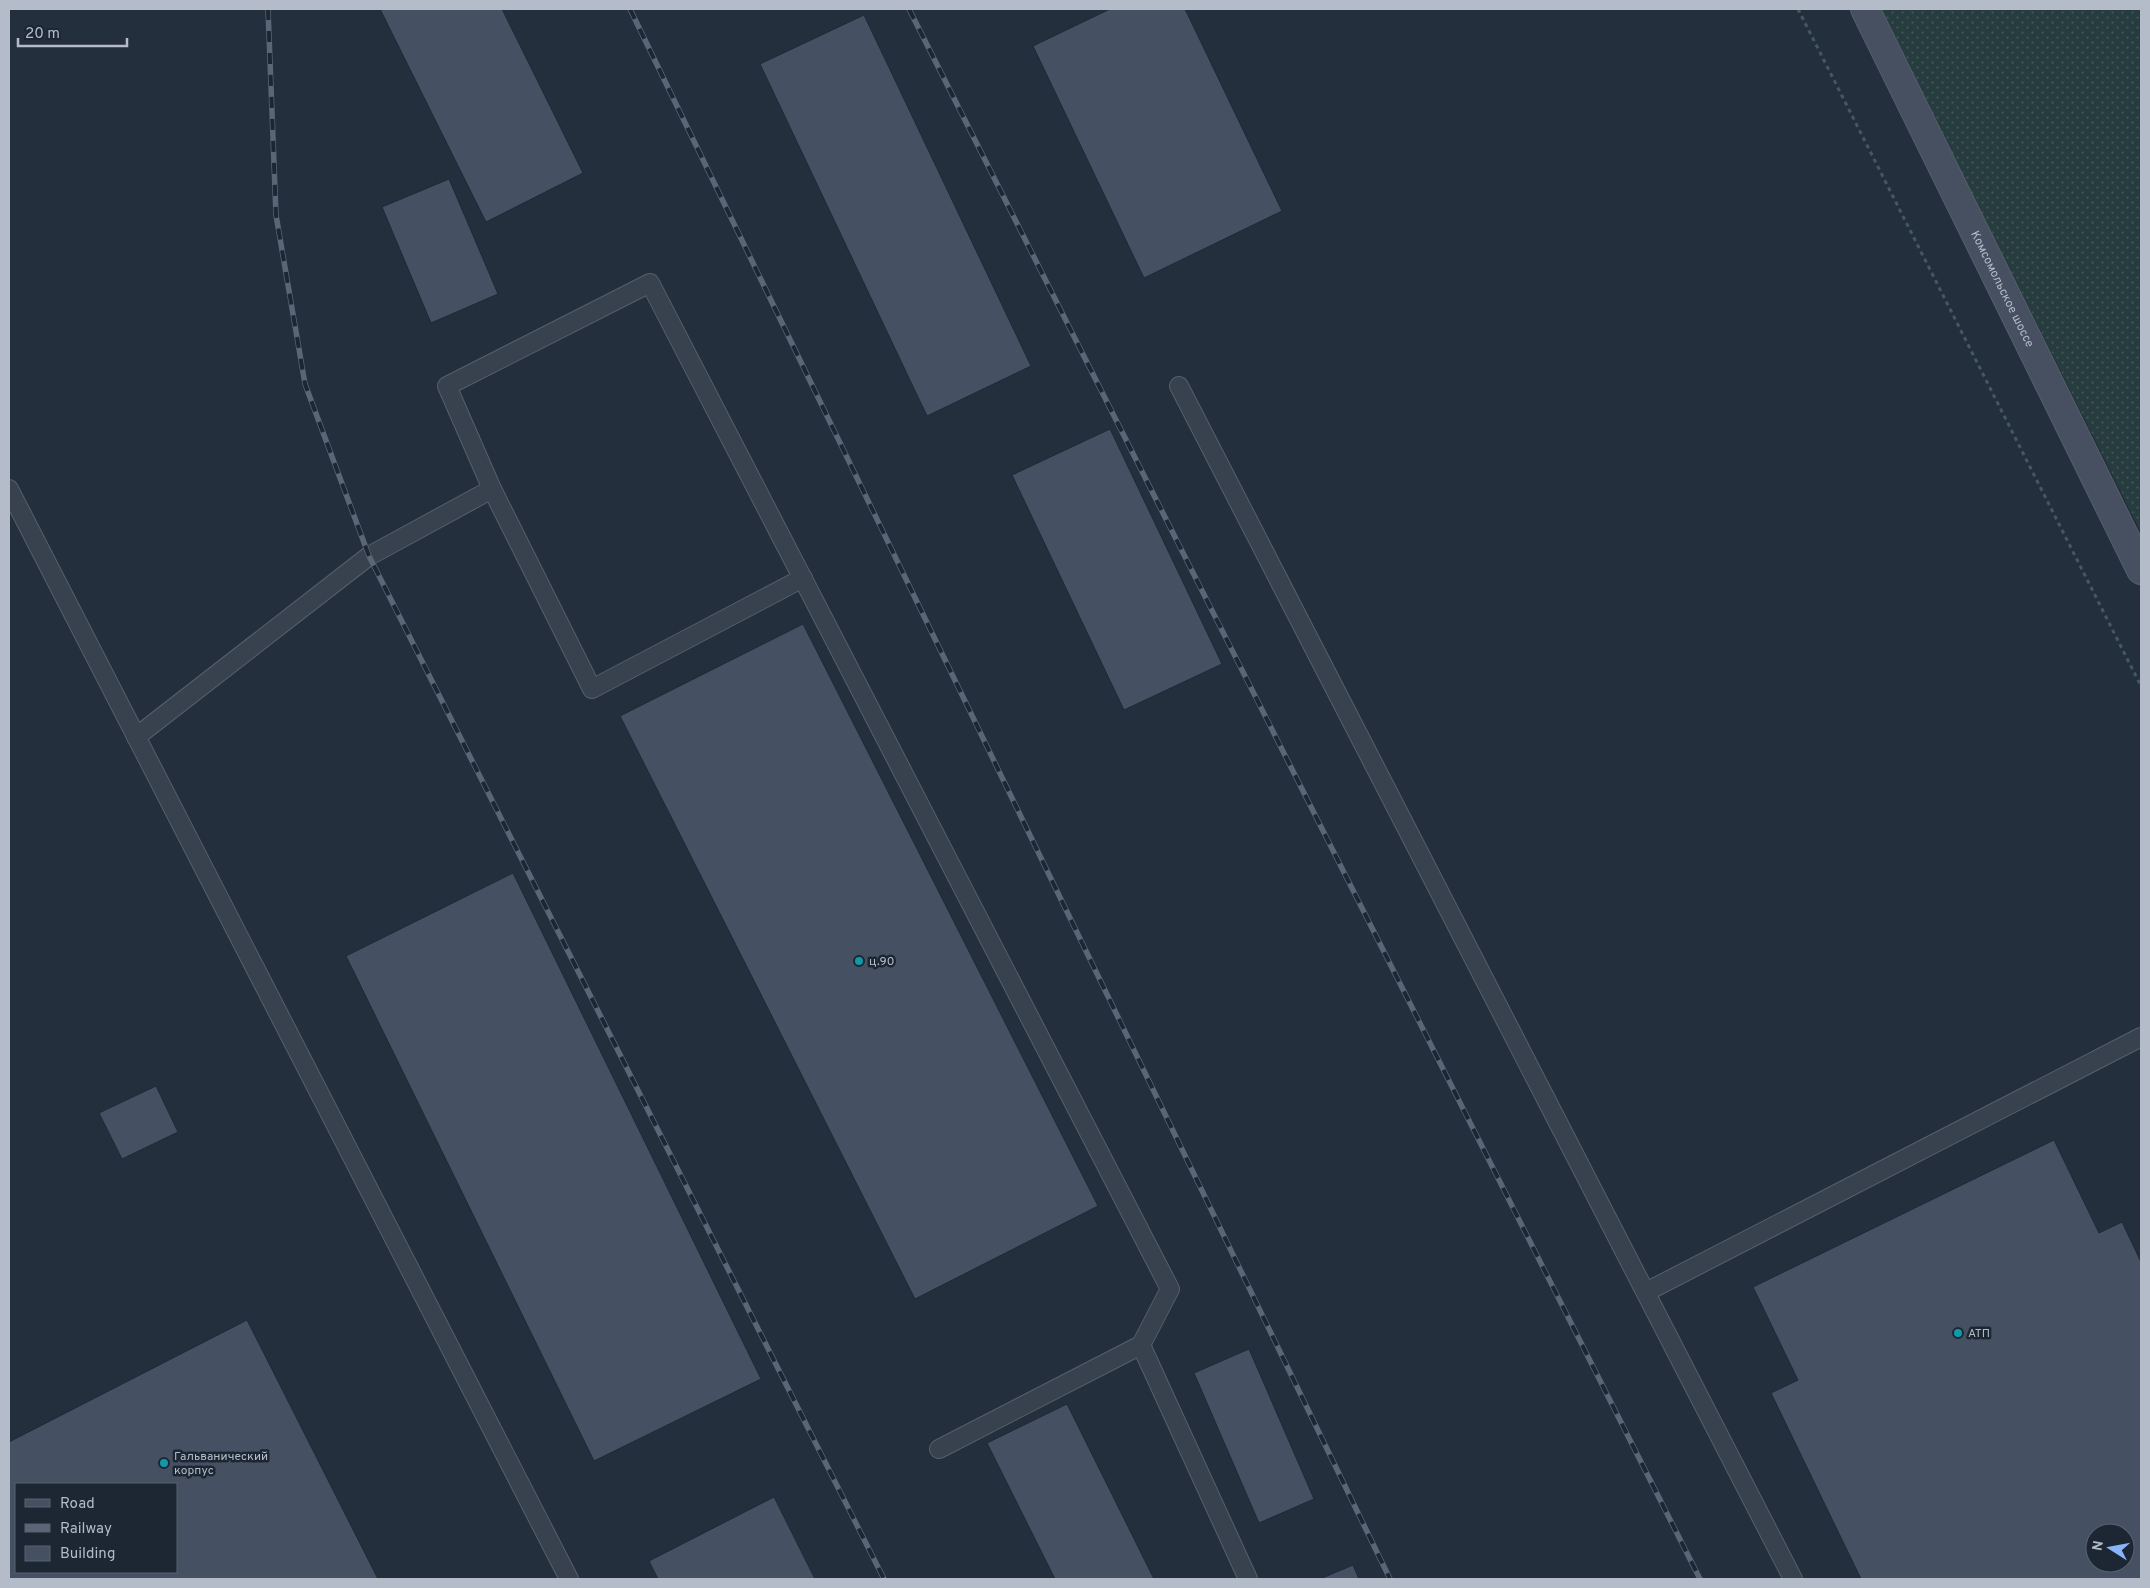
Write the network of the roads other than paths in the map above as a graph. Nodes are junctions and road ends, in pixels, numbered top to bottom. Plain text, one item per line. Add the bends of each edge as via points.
1 (1865, 9) edge
2 (1180, 386) dead end
3 (492, 488) junction
4 (9, 489) edge
5 (2141, 570) edge
6 (803, 578) junction
7 (136, 737) junction
8 (2141, 1037) edge
9 (1646, 1292) junction
10 (1141, 1345) junction
11 (939, 1449) dead end
12 (570, 1579) edge
13 (1248, 1579) edge
14 (1793, 1579) edge

1 - 5 main road, Комсомольское шоссе
2 - 9 lane
3 - 6 lane via 592,689
3 - 6 lane via 447,386 650,283
3 - 7 lane via 369,556
4 - 7 lane
6 - 10 lane via 1170,1289
7 - 12 lane
8 - 9 lane
9 - 14 lane
10 - 11 lane
10 - 13 lane

